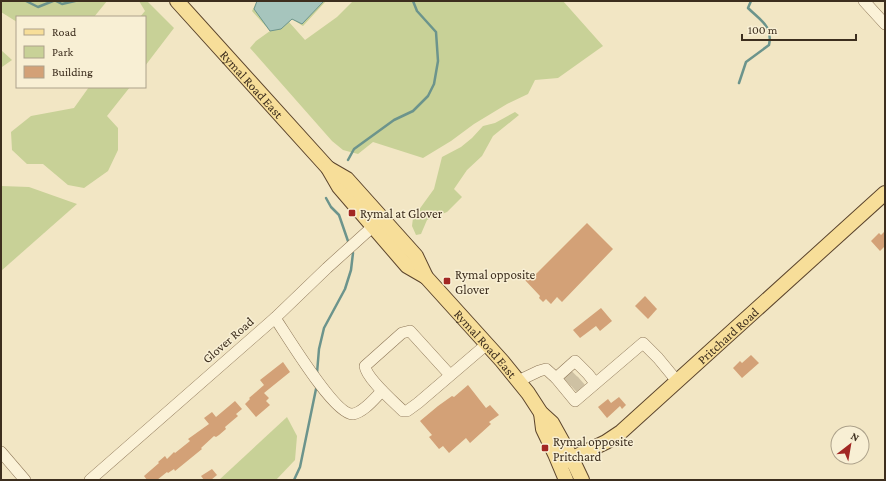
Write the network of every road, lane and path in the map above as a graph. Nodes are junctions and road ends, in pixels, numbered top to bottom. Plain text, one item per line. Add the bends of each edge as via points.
1 (177, 1) edge
2 (864, 1) edge
3 (885, 24) edge
4 (885, 193) edge
5 (378, 223) junction
6 (275, 318) junction
7 (487, 344) junction
8 (450, 375) junction
9 (585, 375) junction
10 (518, 381) junction
11 (677, 381) junction
12 (565, 385) junction
13 (382, 391) junction
14 (1, 452) edge
15 (566, 462) junction
16 (25, 480) edge
17 (90, 480) edge
18 (566, 480) edge
19 (582, 480) edge

1 - 5 main road, Rymal Road East via 328,168 347,179
2 - 3 street
4 - 11 main road, Pritchard Road
5 - 6 street, Glover Road
5 - 7 main road, Rymal Road East via 416,256 426,277
6 - 13 street via 310,373 342,411 352,414 360,411
6 - 17 street, Glover Road
7 - 8 street
7 - 10 main road, Rymal Road East
8 - 13 street via 407,411 403,411
8 - 13 street via 410,331 402,333 365,366 365,371
9 - 11 street via 643,343
9 - 12 street via 575,361
9 - 12 street via 575,401
10 - 12 street via 546,369
10 - 15 main road, Rymal Road East via 541,413 543,429
11 - 15 main road, Pritchard Road via 621,432
14 - 16 street
15 - 18 main road, Rymal Road East
15 - 19 main road, Rymal Road East

